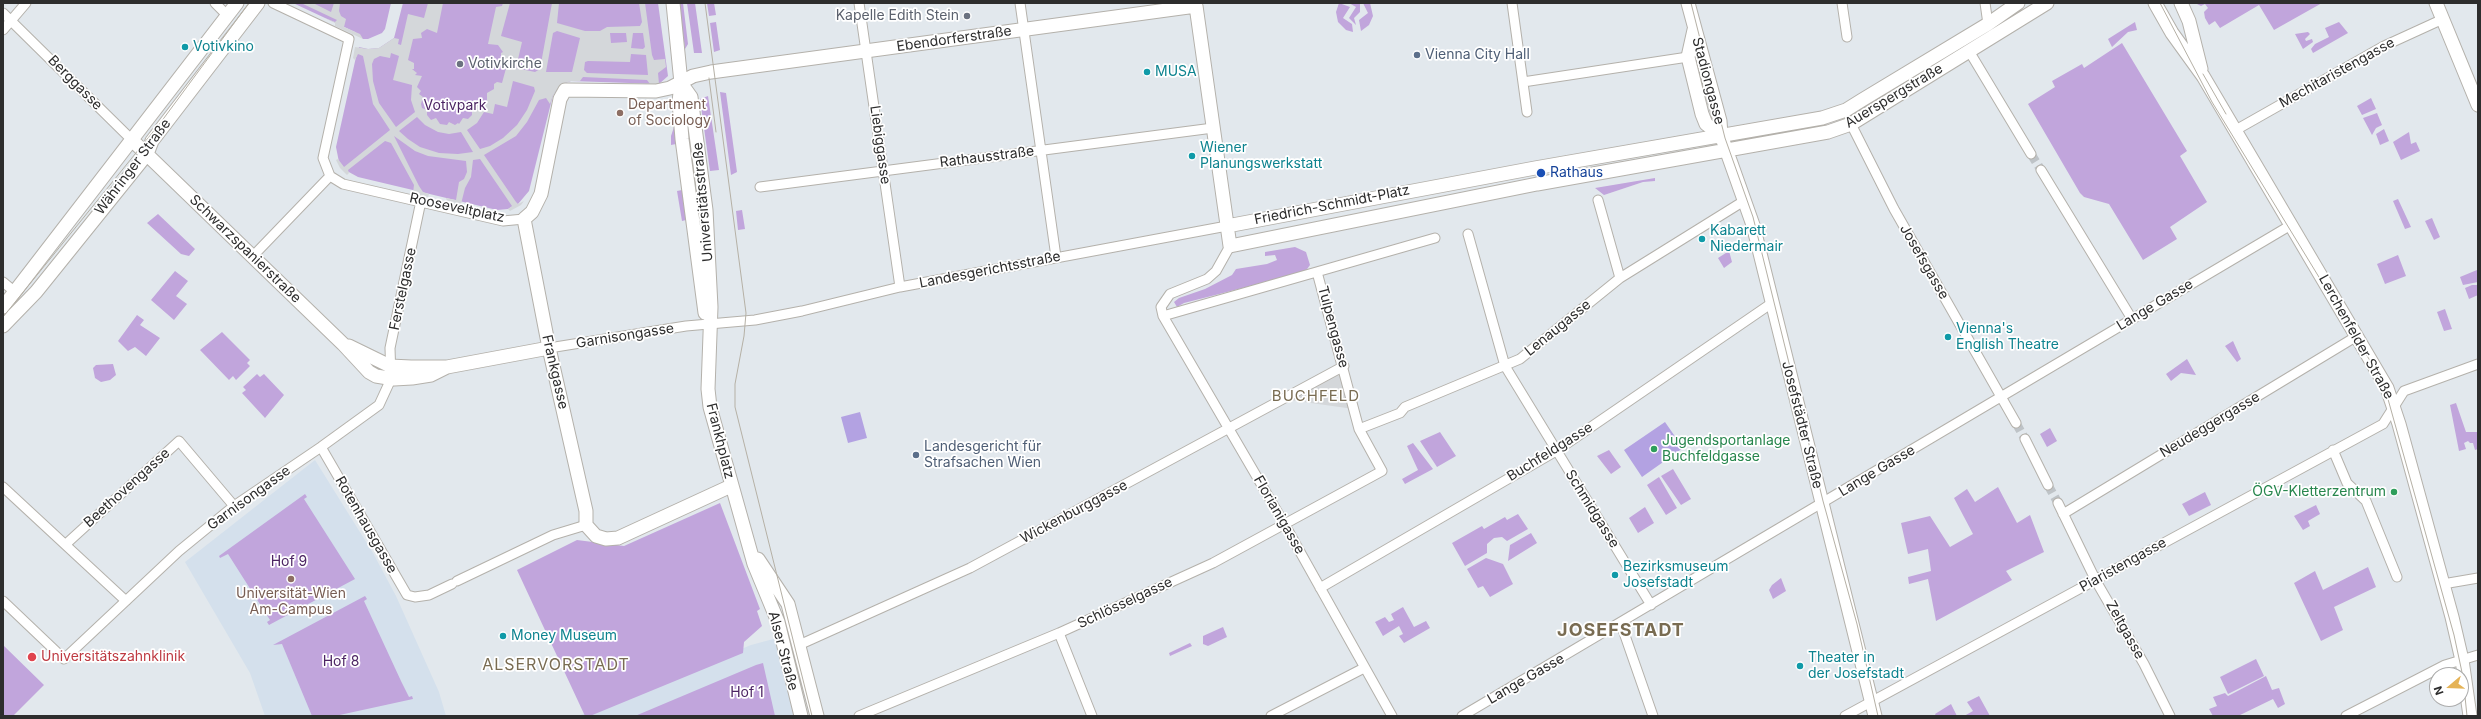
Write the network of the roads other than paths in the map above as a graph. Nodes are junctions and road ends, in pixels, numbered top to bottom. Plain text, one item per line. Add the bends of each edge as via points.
1 (26, 3) edge
2 (215, 3) edge
3 (237, 3) edge
4 (258, 3) edge
5 (273, 3) edge
6 (859, 3) edge
7 (1020, 3) edge
8 (1512, 3) edge
9 (1688, 3) edge
10 (1842, 3) edge
11 (1985, 3) edge
12 (2018, 3) edge
13 (2047, 3) edge
14 (2155, 3) edge
15 (2181, 3) edge
16 (2436, 3) edge
17 (1196, 4) edge
18 (672, 5) edge
19 (3, 12) edge
20 (227, 15) junction
21 (2443, 19) junction
22 (11, 21) junction
23 (1988, 24) junction
24 (1024, 29) junction
25 (1694, 29) junction
26 (3, 30) edge
27 (1847, 37) dead end
28 (866, 50) junction
29 (1969, 51) junction
30 (1688, 57) junction
31 (712, 72) joint
32 (2203, 76) junction
33 (1523, 82) junction
34 (681, 83) junction
35 (2478, 105) edge
36 (1527, 112) dead end
37 (1850, 124) junction
38 (1213, 128) junction
39 (2234, 131) junction
40 (1721, 135) junction
41 (133, 141) junction
42 (1042, 150) junction
43 (1726, 151) junction
44 (147, 154) junction
45 (2031, 154) tunnel mouth
46 (2041, 170) tunnel mouth
47 (883, 171) junction
48 (330, 176) junction
49 (760, 187) dead end
50 (1598, 200) dead end
51 (421, 201) junction
52 (1745, 202) junction
53 (524, 219) junction
54 (2291, 225) junction
55 (1227, 226) junction
56 (1468, 234) dead end
57 (1435, 238) dead end
58 (1230, 246) junction
59 (253, 256) junction
60 (1056, 257) junction
61 (1317, 272) junction
62 (1620, 278) junction
63 (3, 282) edge
64 (900, 288) junction
65 (15, 292) junction
66 (1772, 303) junction
67 (3, 308) edge
68 (1163, 316) junction
69 (2132, 319) junction
70 (709, 324) junction
71 (3, 326) edge
72 (2357, 336) junction
73 (549, 348) junction
74 (2478, 364) edge
75 (1344, 366) junction
76 (1505, 366) junction
77 (390, 373) junction
78 (2002, 397) junction
79 (2394, 406) junction
80 (2016, 423) tunnel mouth
81 (1228, 427) junction
82 (1359, 429) junction
83 (2025, 439) tunnel mouth
84 (321, 447) junction
85 (2333, 450) junction
86 (1556, 451) junction
87 (1382, 470) joint
88 (2048, 485) tunnel mouth
89 (731, 486) junction
90 (3, 487) edge
91 (2058, 503) tunnel mouth
92 (1821, 504) junction
93 (234, 506) junction
94 (2063, 514) junction
95 (586, 525) junction
96 (1285, 525) junction
97 (66, 544) junction
98 (750, 547) junction
99 (754, 564) joint
100 (2397, 577) dead end
101 (2478, 578) edge
102 (2096, 581) junction
103 (2443, 584) junction
104 (1320, 588) junction
105 (3, 601) edge
106 (126, 601) junction
107 (788, 604) joint
108 (1651, 605) junction
109 (1621, 624) junction
110 (1059, 633) junction
111 (799, 646) junction
112 (2478, 655) edge
113 (2462, 660) junction
114 (1364, 668) junction
115 (1872, 702) junction
116 (800, 716) edge
117 (817, 716) edge
118 (859, 716) edge
119 (1092, 716) edge
120 (1271, 716) edge
121 (1392, 716) edge
122 (1462, 716) edge
123 (1653, 716) edge
124 (1845, 716) edge
125 (1875, 716) edge
126 (2170, 716) edge
127 (2346, 716) edge
128 (2470, 716) edge

1 - 22 street
2 - 20 street
3 - 20 main road, Währinger Straße
4 - 44 main road, Währinger Straße via 152,141
5 - 48 street via 349,38 323,158
6 - 28 street, Liebiggasse
7 - 24 street
8 - 33 street
9 - 25 main road, Stadiongasse
10 - 27 street
11 - 23 street
12 - 23 main road, Auerspergstraße
13 - 29 main road, Auerspergstraße
14 - 32 main road, Lerchenfelder Straße via 2172,33
15 - 32 main road, Lerchenfelder Straße via 2189,21
16 - 21 main road
17 - 24 main road, Ebendorferstraße
17 - 38 main road
18 - 34 main road, Universitätsstraße
19 - 22 street, Berggasse
20 - 41 main road, Währinger Straße
21 - 35 main road
21 - 39 street, Mechitaristengasse via 2384,46
22 - 26 street
22 - 41 street, Berggasse
23 - 40 main road, Auerspergstraße via 1846,110 1822,118
24 - 28 main road, Ebendorferstraße
24 - 42 street
25 - 30 main road, Stadiongasse
25 - 40 main road, Stadiongasse via 1720,121
28 - 31 main road, Ebendorferstraße
28 - 47 street, Liebiggasse
29 - 37 main road, Auerspergstraße
29 - 45 street
30 - 33 street
30 - 40 main road, Stadiongasse via 1706,124
31 - 34 main road, Rooseveltplatz via 693,76
32 - 39 main road, Lerchenfelder Straße
33 - 36 street
34 - 53 main road, Rooseveltplatz via 656,91 565,90 560,99 541,194 532,212
34 - 70 main road, Universitätsstraße via 679,102 682,138 702,308
37 - 43 main road, Auerspergstraße via 1828,132
37 - 78 street, Josefsgasse via 1894,209
38 - 42 street, Rathausstraße
38 - 55 main road
39 - 54 main road, Lerchenfelder Straße
40 - 43 main road, Josefstädter Straße
40 - 55 main road, Friedrich-Schmidt-Platz
41 - 44 main road, Berggasse
41 - 65 main road, Währinger Straße
42 - 47 street, Rathausstraße
42 - 60 street
43 - 52 main road, Josefstädter Straße
43 - 58 main road, Friedrich-Schmidt-Platz via 1537,184
44 - 59 main road, Schwarzspanierstraße
44 - 71 main road, Währinger Straße via 36,292
46 - 69 street
47 - 49 street, Rathausstraße
47 - 64 street, Liebiggasse
48 - 51 street, Rooseveltplatz via 343,184
48 - 59 street
50 - 62 street
51 - 53 street, Rooseveltplatz via 504,221
51 - 77 street, Ferstelgasse via 390,348
52 - 62 street, Lenaugasse
52 - 66 main road, Josefstädter Straße
53 - 73 main road, Frankgasse
54 - 69 street, Lange Gasse
54 - 72 main road, Lerchenfelder Straße
55 - 58 main road
55 - 60 street, Landesgerichtsstraße
56 - 76 street, Schmidgasse
57 - 61 street
58 - 68 street via 1216,271 1207,279 1170,294 1161,307
59 - 77 main road, Schwarzspanierstraße via 369,372 376,376
60 - 64 street, Landesgerichtsstraße
61 - 68 street
61 - 75 street, Tulpengasse
62 - 76 street, Lenaugasse via 1520,359
63 - 65 street
64 - 70 street, Landesgerichtsstraße via 755,320
65 - 67 main road, Währinger Straße
66 - 86 street, Buchfeldgasse
66 - 92 main road, Josefstädter Straße
68 - 81 street, Florianigasse
69 - 78 street, Lange Gasse
70 - 73 street, Garnisongasse
70 - 89 main road, Frankhplatz via 708,397
72 - 79 main road, Lerchenfelder Straße via 2387,388
72 - 94 street, Neudeggergasse
73 - 77 main road, Garnisongasse via 447,367 431,375 412,378
73 - 95 main road, Frankgasse via 586,511
74 - 79 street, Piaristengasse via 2404,391
75 - 81 street, Wickenburggasse
75 - 82 street, Tulpengasse
76 - 82 street, Lenaugasse
76 - 86 street, Schmidgasse
77 - 84 street, Garnisongasse via 379,404
78 - 80 street, Josefsgasse
78 - 92 street, Lange Gasse
79 - 85 street, Piaristengasse via 2383,424
79 - 103 main road, Lerchenfelder Straße
81 - 96 street, Florianigasse
81 - 111 street, Wickenburggasse via 970,568
82 - 87 street, Tulpengasse
83 - 88 street
84 - 93 street, Garnisongasse
84 - 95 street, Rotenhausgasse via 408,596 429,595 553,535
85 - 100 street via 2347,483 2366,502
85 - 102 street, Piaristengasse
86 - 104 street, Buchfeldgasse
86 - 108 street, Schmidgasse
87 - 96 street, Schlösselgasse
89 - 95 main road, Frankhplatz via 618,538 606,539 596,536
89 - 98 main road, Frankhplatz
90 - 97 street
91 - 94 street, Zeltgasse
92 - 108 street, Lange Gasse
92 - 115 main road, Josefstädter Straße via 1854,623
93 - 97 street, Beethovengasse via 179,441
93 - 106 street, Garnisongasse via 179,551
94 - 102 street, Zeltgasse
96 - 104 street, Florianigasse
96 - 110 street, Schlösselgasse via 1212,563
97 - 106 street
98 - 99 main road, Frankhplatz
98 - 107 main road, Frankhplatz
99 - 116 main road, Alser Straße via 778,622
101 - 103 street
102 - 115 street, Piaristengasse
102 - 126 street, Zeltgasse
103 - 113 main road, Lerchenfelder Straße
104 - 114 street, Florianigasse
105 - 106 street, Garnisongasse via 64,659
107 - 111 main road, Alser Straße
108 - 109 street, Lange Gasse
109 - 122 street, Lange Gasse
109 - 123 street
110 - 118 street, Schlösselgasse
110 - 119 street
111 - 117 main road, Alser Straße
112 - 113 street
113 - 127 street via 2444,665
113 - 128 main road, Lerchenfelder Straße
114 - 120 street
114 - 121 street, Florianigasse
115 - 124 street, Piaristengasse
115 - 125 main road, Josefstädter Straße

